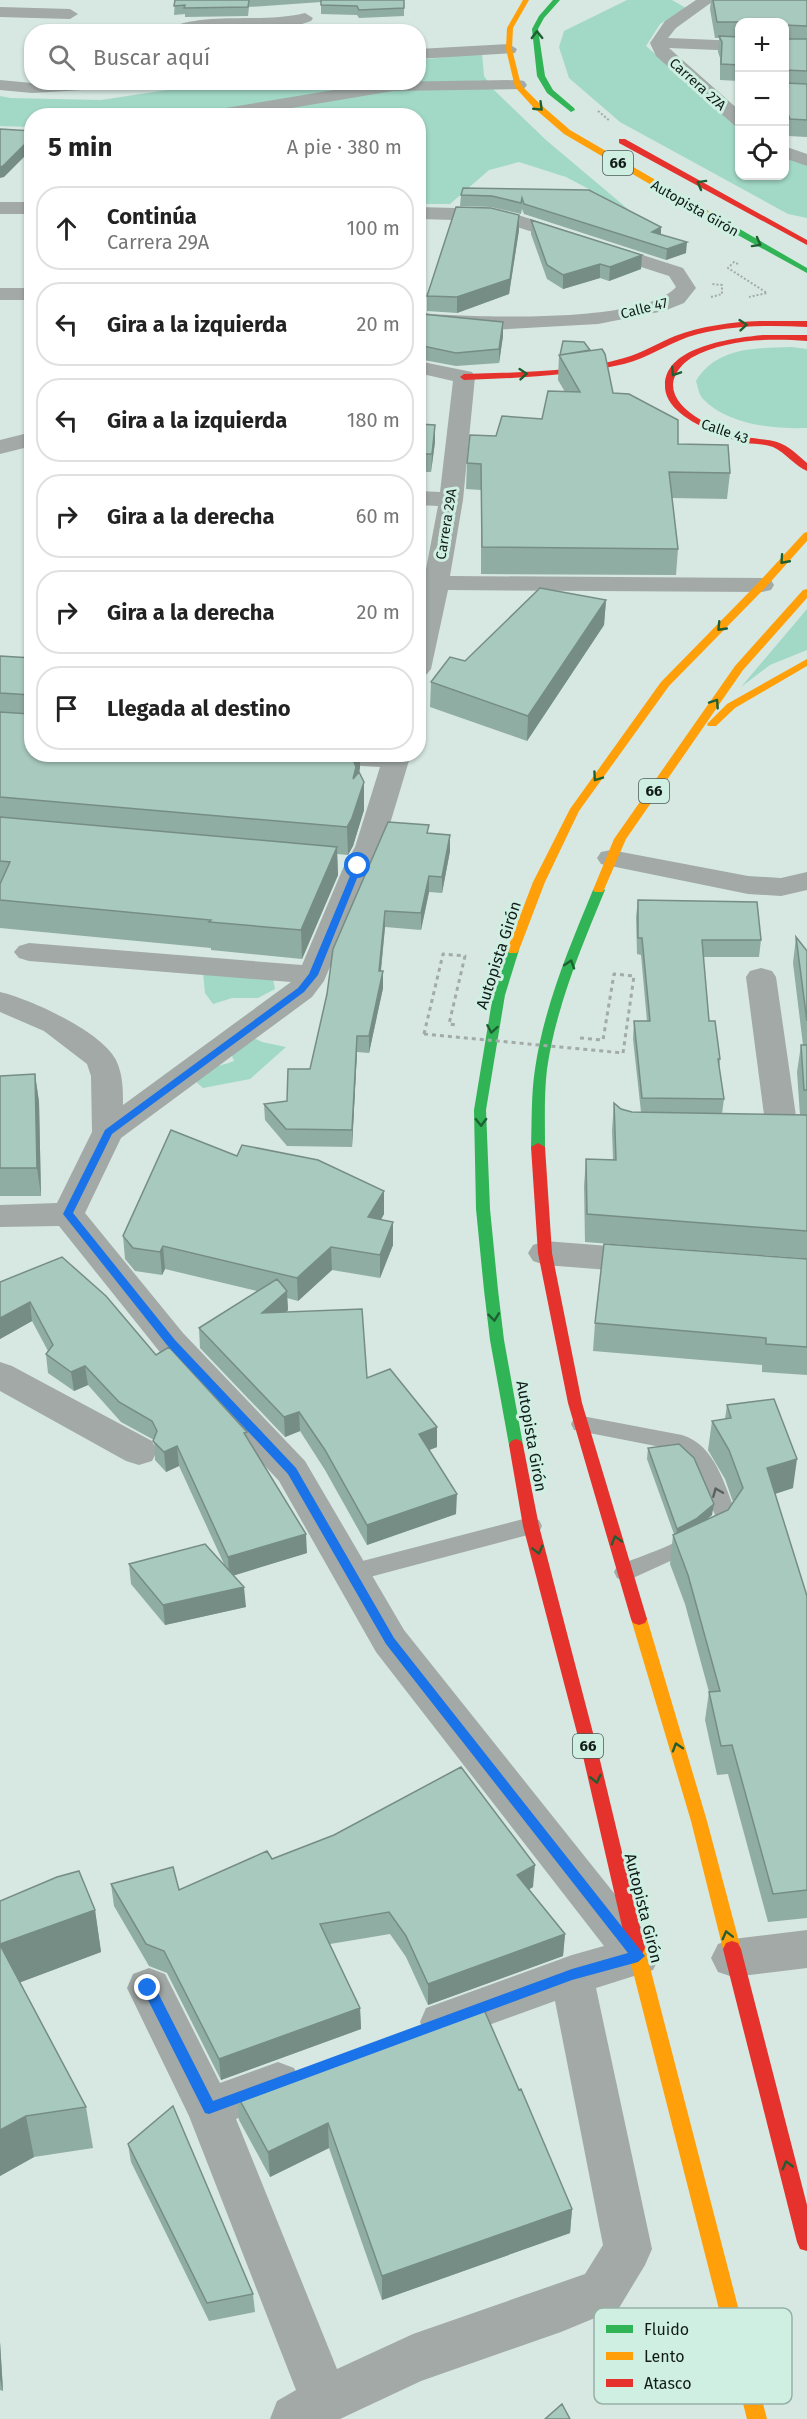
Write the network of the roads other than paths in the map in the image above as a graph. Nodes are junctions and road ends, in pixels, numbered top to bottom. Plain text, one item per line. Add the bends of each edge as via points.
1 (526, 0) edge
2 (557, 0) edge
3 (706, 2) edge
4 (0, 12) edge
5 (70, 14) dead end
6 (305, 18) dead end
7 (240, 24) edge
8 (658, 43) junction
9 (735, 46) edge
10 (509, 48) junction
11 (426, 53) edge
12 (0, 85) edge
13 (518, 85) junction
14 (426, 86) edge
15 (24, 87) edge
16 (702, 89) junction
17 (368, 90) edge
18 (730, 91) dead end
19 (257, 108) edge
20 (735, 117) edge
21 (584, 118) dead end
22 (613, 130) road end
23 (789, 142) edge
24 (807, 143) edge
25 (789, 153) edge
26 (807, 160) edge
27 (0, 208) edge
28 (24, 208) edge
29 (426, 213) edge
30 (770, 222) junction
31 (807, 231) edge
32 (807, 243) edge
33 (807, 271) edge
34 (0, 294) edge
35 (24, 294) edge
36 (426, 320) edge
37 (807, 324) edge
38 (807, 338) edge
39 (807, 345) edge
40 (695, 368) dead end
41 (426, 369) edge
42 (464, 377) junction
43 (697, 405) dead end
44 (788, 436) dead end
45 (24, 441) edge
46 (0, 447) edge
47 (807, 468) edge
48 (426, 498) edge
49 (451, 500) junction
50 (807, 535) edge
51 (437, 584) junction
52 (762, 585) junction
53 (807, 592) edge
54 (426, 633) edge
55 (807, 662) edge
56 (678, 757) junction
57 (395, 762) edge
58 (611, 858) junction
59 (807, 881) edge
60 (29, 951) dead end
61 (313, 975) junction
62 (761, 977) dead end
63 (0, 1001) edge
64 (747, 1129) edge
65 (795, 1130) edge
66 (108, 1132) junction
67 (68, 1214) junction
68 (0, 1216) edge
69 (546, 1253) junction
70 (678, 1263) edge
71 (0, 1375) edge
72 (582, 1424) junction
73 (139, 1451) dead end
74 (531, 1526) junction
75 (625, 1572) junction
76 (351, 1573) junction
77 (807, 1950) edge
78 (638, 1956) junction
79 (733, 1958) junction
80 (572, 1974) junction
81 (148, 1988) dead end
82 (407, 2035) edge
83 (319, 2068) edge
84 (209, 2108) junction
85 (803, 2214) edge
86 (728, 2308) edge
87 (753, 2404) edge
88 (310, 2409) edge
89 (757, 2419) edge

1 - 10 main road, Autopista Girón / 66 via 510,28
21 -> 2 main road via 565,106 541,76 535,29
3 - 8 street, Carrera 27A via 669,26 660,34
4 - 5 street
6 - 7 street via 290,23
8 - 9 street
8 - 16 street, Carrera 27A
10 - 11 street
10 - 13 main road, Autopista Girón / 66
12 - 15 street
13 - 14 street
13 -> 33 main road, Autopista Girón / 66 via 567,132
16 - 18 street
16 - 20 street, Carrera 27A
17 - 19 street
30 -> 22 main road, Autopista Girón / 66
23 - 24 street
25 - 26 street
27 - 28 street
29 - 36 street, Calle 47 via 491,215 515,220 676,272 686,288 677,300 605,317 491,324
30 - 31 main road
30 - 32 main road, Autopista Girón / 66
34 - 35 street
42 -> 37 main road via 537,373 606,363 648,354 686,336 727,326
38 -> 47 main road, Calle 43 via 721,343 684,360 673,371 668,384 671,397 681,410 697,421 719,432 774,444
39 - 40 main road via 752,345 723,351
41 - 42 street
42 - 49 street, Carrera 29A
43 - 44 main road, Calle 43 via 744,429
45 - 46 street
48 - 49 street
49 - 51 street, Carrera 29A
50 -> 52 main road, Autopista Girón / 66
51 - 52 street
51 - 54 street, Carrera 29A
52 -> 74 main road, Autopista Girón / 66 via 665,684 574,810 539,882 499,995 480,1110 483,1209 497,1341
56 -> 53 main road, 66 via 739,668
55 - 56 main road via 731,706
56 - 58 main road, 66 via 620,839
57 - 61 street via 369,847 346,865
58 - 59 street via 748,885 781,887
69 -> 58 main road, 66 via 537,1158 542,1070 548,1035 574,952
60 - 61 street
61 - 66 street via 301,990
62 - 65 street
63 - 66 street via 55,1024 100,1059 107,1076
64 - 65 street
66 - 67 street
67 - 68 street
67 - 76 street via 171,1342 292,1471
69 - 70 street
69 - 72 main road, 66
71 - 73 street
75 -> 72 main road, 66
75 -> 72 lane via 715,1531 726,1516 704,1462 682,1443
74 - 76 lane
74 -> 78 main road, Autopista Girón / 66
79 -> 75 main road, 66 via 699,1821
76 - 78 street via 390,1641
77 - 79 street
78 - 80 street
78 - 86 main road, Autopista Girón / 66
85 -> 79 main road, 66
80 - 82 street
80 - 88 street via 628,2249 602,2291 413,2360
81 - 84 street
83 - 84 street
84 - 88 street
87 - 89 main road, Autopista Girón / 66

